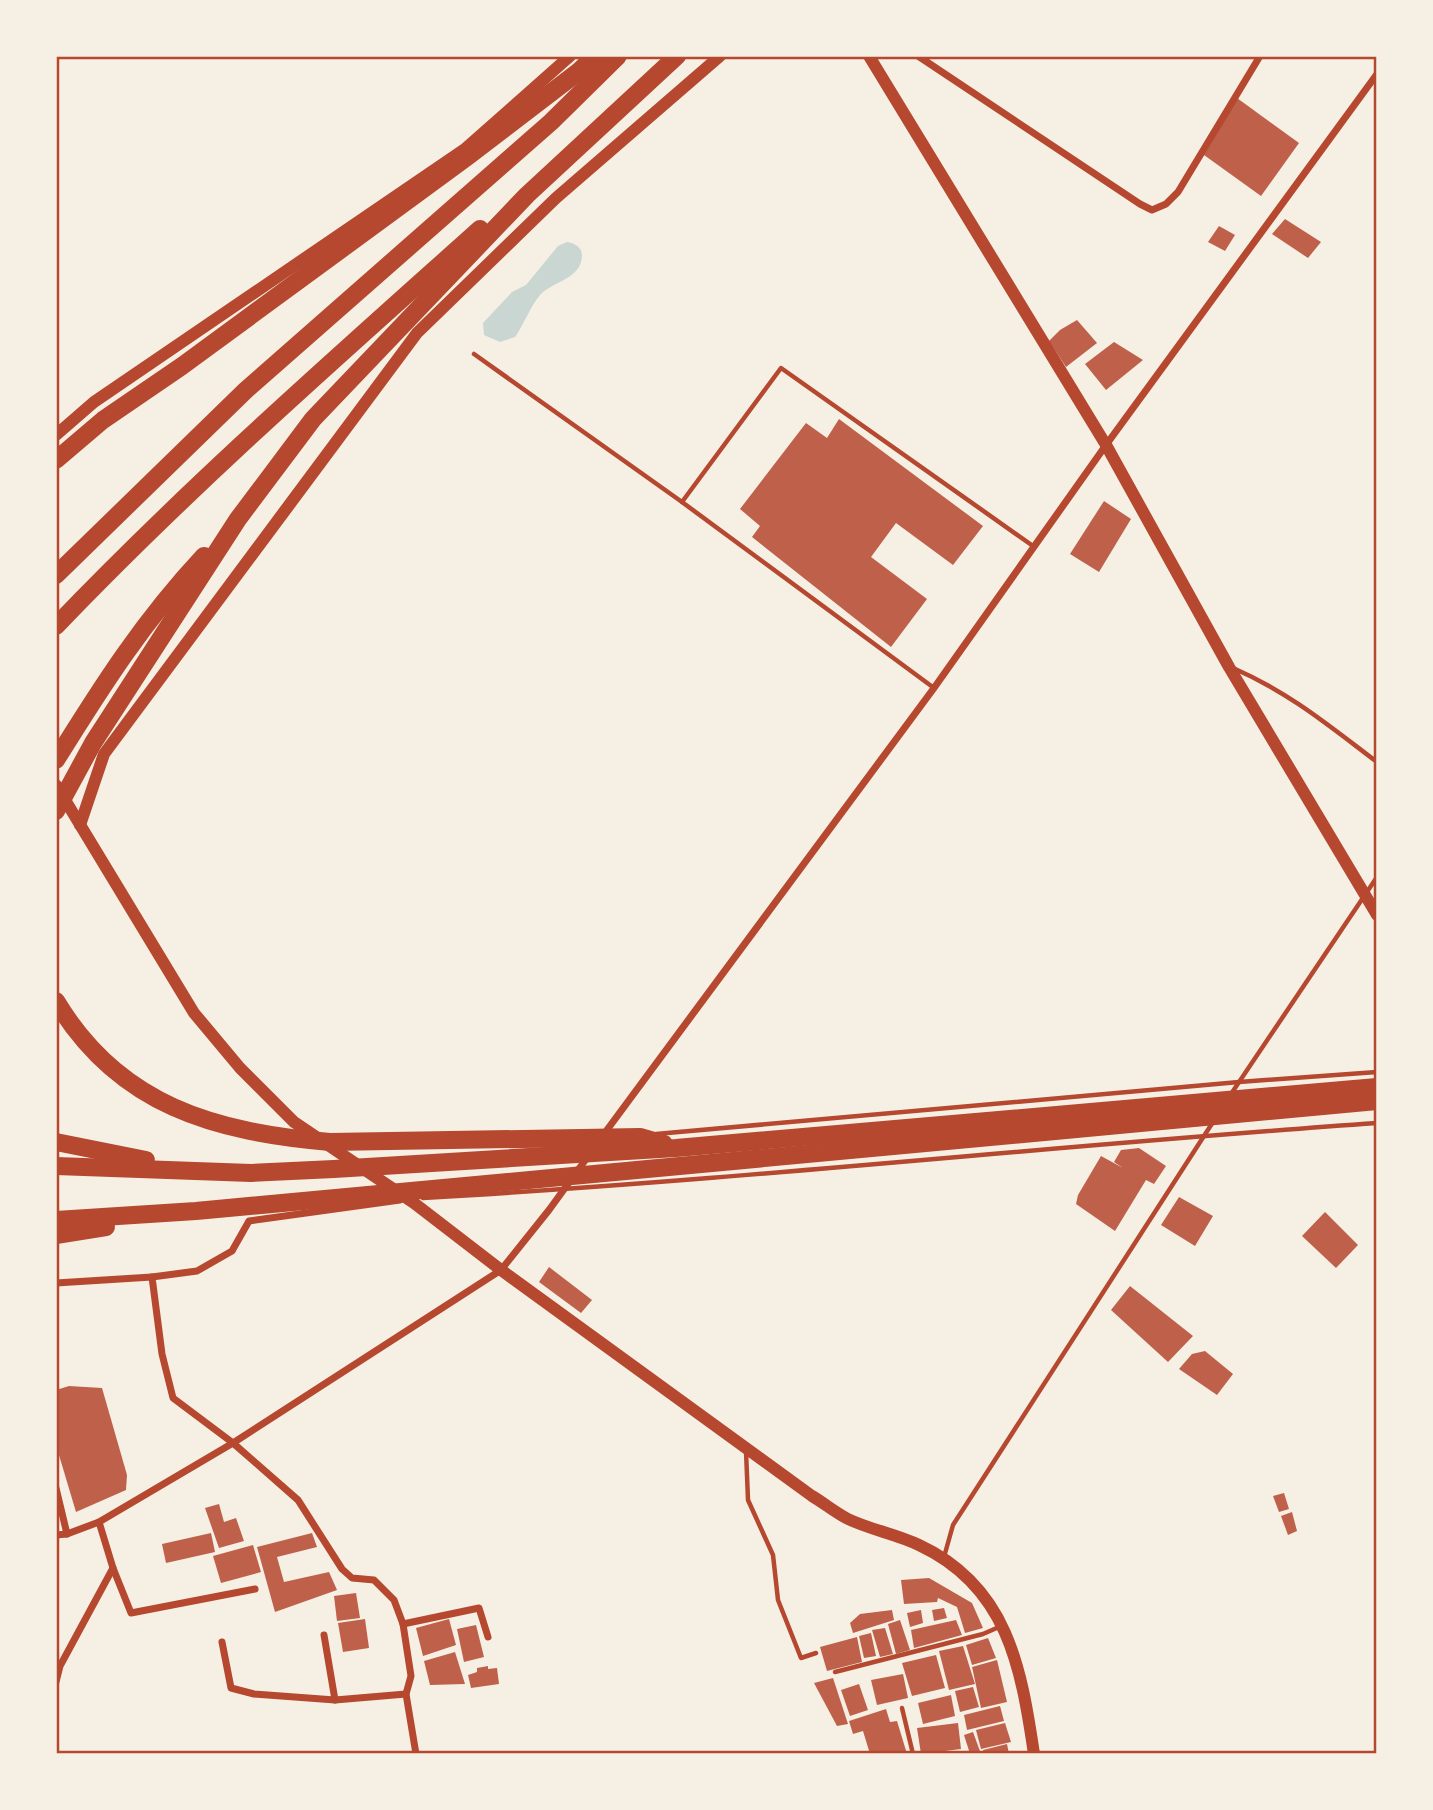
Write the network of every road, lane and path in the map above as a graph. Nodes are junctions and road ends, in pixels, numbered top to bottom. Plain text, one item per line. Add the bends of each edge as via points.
1 (570, 56) edge
2 (595, 56) edge
3 (618, 56) edge
4 (670, 56) edge
5 (677, 56) edge
6 (720, 56) edge
7 (869, 56) edge
8 (918, 56) edge
9 (1260, 56) edge
10 (1377, 74) edge
11 (474, 354) dead end
12 (182, 366) junction
13 (56, 435) edge
14 (1106, 445) junction
15 (56, 460) edge
16 (56, 473) edge
17 (682, 502) junction
18 (238, 519) junction
19 (1033, 547) junction
20 (56, 575) edge
21 (56, 626) edge
22 (1229, 667) junction
23 (934, 688) junction
24 (56, 760) edge
25 (1377, 762) edge
26 (56, 785) edge
27 (56, 811) edge
28 (80, 825) junction
29 (1377, 877) edge
30 (1365, 894) junction
31 (1377, 915) edge
32 (56, 1001) edge
33 (1377, 1072) edge
34 (1239, 1082) junction
35 (1377, 1087) edge
36 (1377, 1101) edge
37 (1225, 1103) dead end
38 (1218, 1114) dead end
39 (1377, 1123) edge
40 (1204, 1135) junction
41 (601, 1139) junction
42 (56, 1142) edge
43 (328, 1146) junction
44 (676, 1148) junction
45 (56, 1166) edge
46 (191, 1169) junction
47 (563, 1190) junction
48 (408, 1199) junction
49 (196, 1211) junction
50 (56, 1220) edge
51 (56, 1235) edge
52 (501, 1270) junction
53 (152, 1277) junction
54 (56, 1283) edge
55 (233, 1443) junction
56 (746, 1450) junction
57 (56, 1488) edge
58 (99, 1522) junction
59 (68, 1534) junction
60 (56, 1535) edge
61 (944, 1558) junction
62 (113, 1568) junction
63 (255, 1588) dead end
64 (403, 1624) junction
65 (1003, 1626) junction
66 (324, 1635) dead end
67 (488, 1637) dead end
68 (222, 1642) dead end
69 (816, 1653) dead end
70 (835, 1672) dead end
71 (56, 1682) edge
72 (406, 1694) junction
73 (335, 1700) junction
74 (902, 1708) dead end
75 (416, 1754) edge
76 (914, 1754) edge
77 (1034, 1754) edge

1 - 13 street via 465,149 94,402
2 - 12 highway via 467,157
3 - 20 highway via 551,122 246,390
4 - 21 highway via 292,398
5 - 18 highway via 527,195 371,357 313,419
6 - 28 street via 556,198 417,333 104,754
7 - 14 street
8 - 9 street via 1152,210 1166,205 1178,192
10 - 14 street
11 - 17 lane
12 - 15 highway via 103,420
12 - 16 highway
14 - 19 street
14 - 22 street
17 - 19 lane via 781,368
17 - 23 lane
18 - 24 highway via 159,607 118,661
18 - 27 highway via 93,743
19 - 23 street
22 - 25 lane via 1306,707
22 - 30 street
23 - 41 street
26 - 28 street
28 - 43 street via 194,1013 294,1122
29 - 30 lane
30 - 31 street
30 - 34 lane
32 - 44 highway via 88,1047 123,1078 178,1111 226,1127 330,1142 640,1137
33 - 34 lane
34 - 37 lane
34 - 41 lane
35 - 44 highway
36 - 49 highway
38 - 40 lane
39 - 40 lane
40 - 47 lane
40 - 61 lane via 953,1525
41 - 43 lane
41 - 47 street
42 - 46 highway
43 - 48 street
44 - 46 highway via 334,1169
45 - 46 highway
47 - 48 lane
47 - 52 street
48 - 52 street
48 - 53 street via 249,1221 232,1251 197,1271
49 - 50 highway
49 - 51 highway
52 - 55 street
52 - 56 street
53 - 54 street
53 - 55 street via 173,1398
55 - 58 street
55 - 64 street via 298,1500 342,1570 352,1578 374,1580 394,1600
56 - 61 street via 849,1519
56 - 69 lane via 748,1500 773,1555 782,1614 801,1658
57 - 59 street
58 - 59 street
58 - 62 street
59 - 60 street
61 - 65 street via 984,1594
62 - 63 street via 131,1613
62 - 71 street via 60,1666
64 - 67 street via 479,1608
64 - 72 street via 411,1676
65 - 70 lane
65 - 77 street via 1025,1695
66 - 73 street
68 - 73 street via 231,1688
72 - 73 street
72 - 75 street
74 - 76 lane

